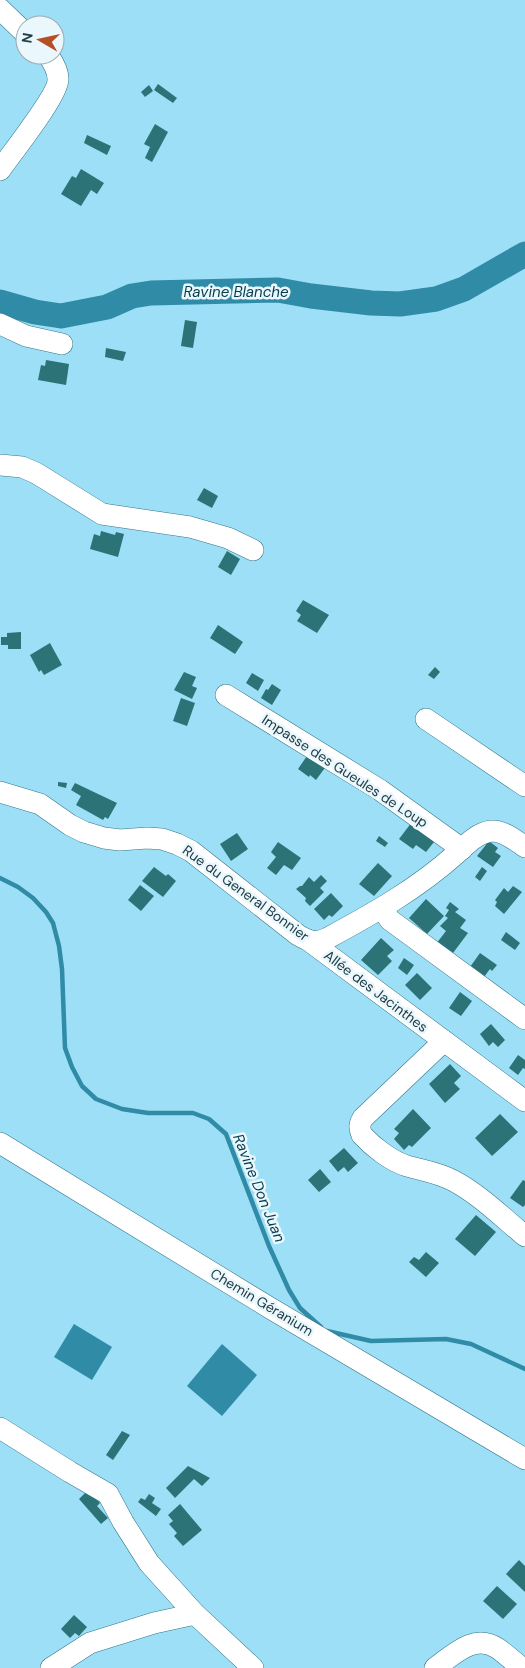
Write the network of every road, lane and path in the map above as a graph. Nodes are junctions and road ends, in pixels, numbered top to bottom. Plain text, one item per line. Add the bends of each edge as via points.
1 (0, 9) edge
2 (15, 23) edge
3 (54, 65) edge
4 (0, 170) edge
5 (0, 324) edge
6 (62, 344) dead end
7 (0, 465) edge
8 (253, 550) dead end
9 (226, 695) dead end
10 (426, 719) dead end
11 (525, 786) edge
12 (0, 792) edge
13 (525, 847) edge
14 (462, 849) junction
15 (382, 909) junction
16 (308, 940) junction
17 (525, 1019) edge
18 (444, 1041) junction
19 (522, 1099) edge
20 (0, 1143) edge
21 (525, 1236) edge
22 (0, 1428) edge
23 (525, 1459) edge
24 (195, 1614) junction
25 (51, 1668) edge
26 (253, 1668) edge
27 (435, 1668) edge
28 (522, 1668) edge

1 - 2 street
3 - 4 street via 57,87
5 - 6 street via 26,336
7 - 8 street via 22,467 36,473 102,514 190,527 228,538
9 - 14 street, Impasse des Gueules de Loup via 380,790
10 - 11 street
12 - 16 street, Rue du General Bonnier via 40,804 70,825 104,838 155,839 178,844
13 - 14 street, Rue du General Bonnier via 508,835 490,831
14 - 15 street, Rue du General Bonnier
15 - 16 street, Rue du General Bonnier via 321,942
15 - 17 street via 390,920
16 - 18 street, Allée des Jacinthes
18 - 19 street, Allée des Jacinthes
18 - 21 street, Allée des Jacinthes via 363,1118 359,1129 362,1135 396,1161 432,1171 455,1182
20 - 23 street, Chemin Géranium
22 - 24 street via 108,1494 149,1563
24 - 25 street via 90,1643
24 - 26 street
27 - 28 street via 464,1647 480,1643 497,1648

